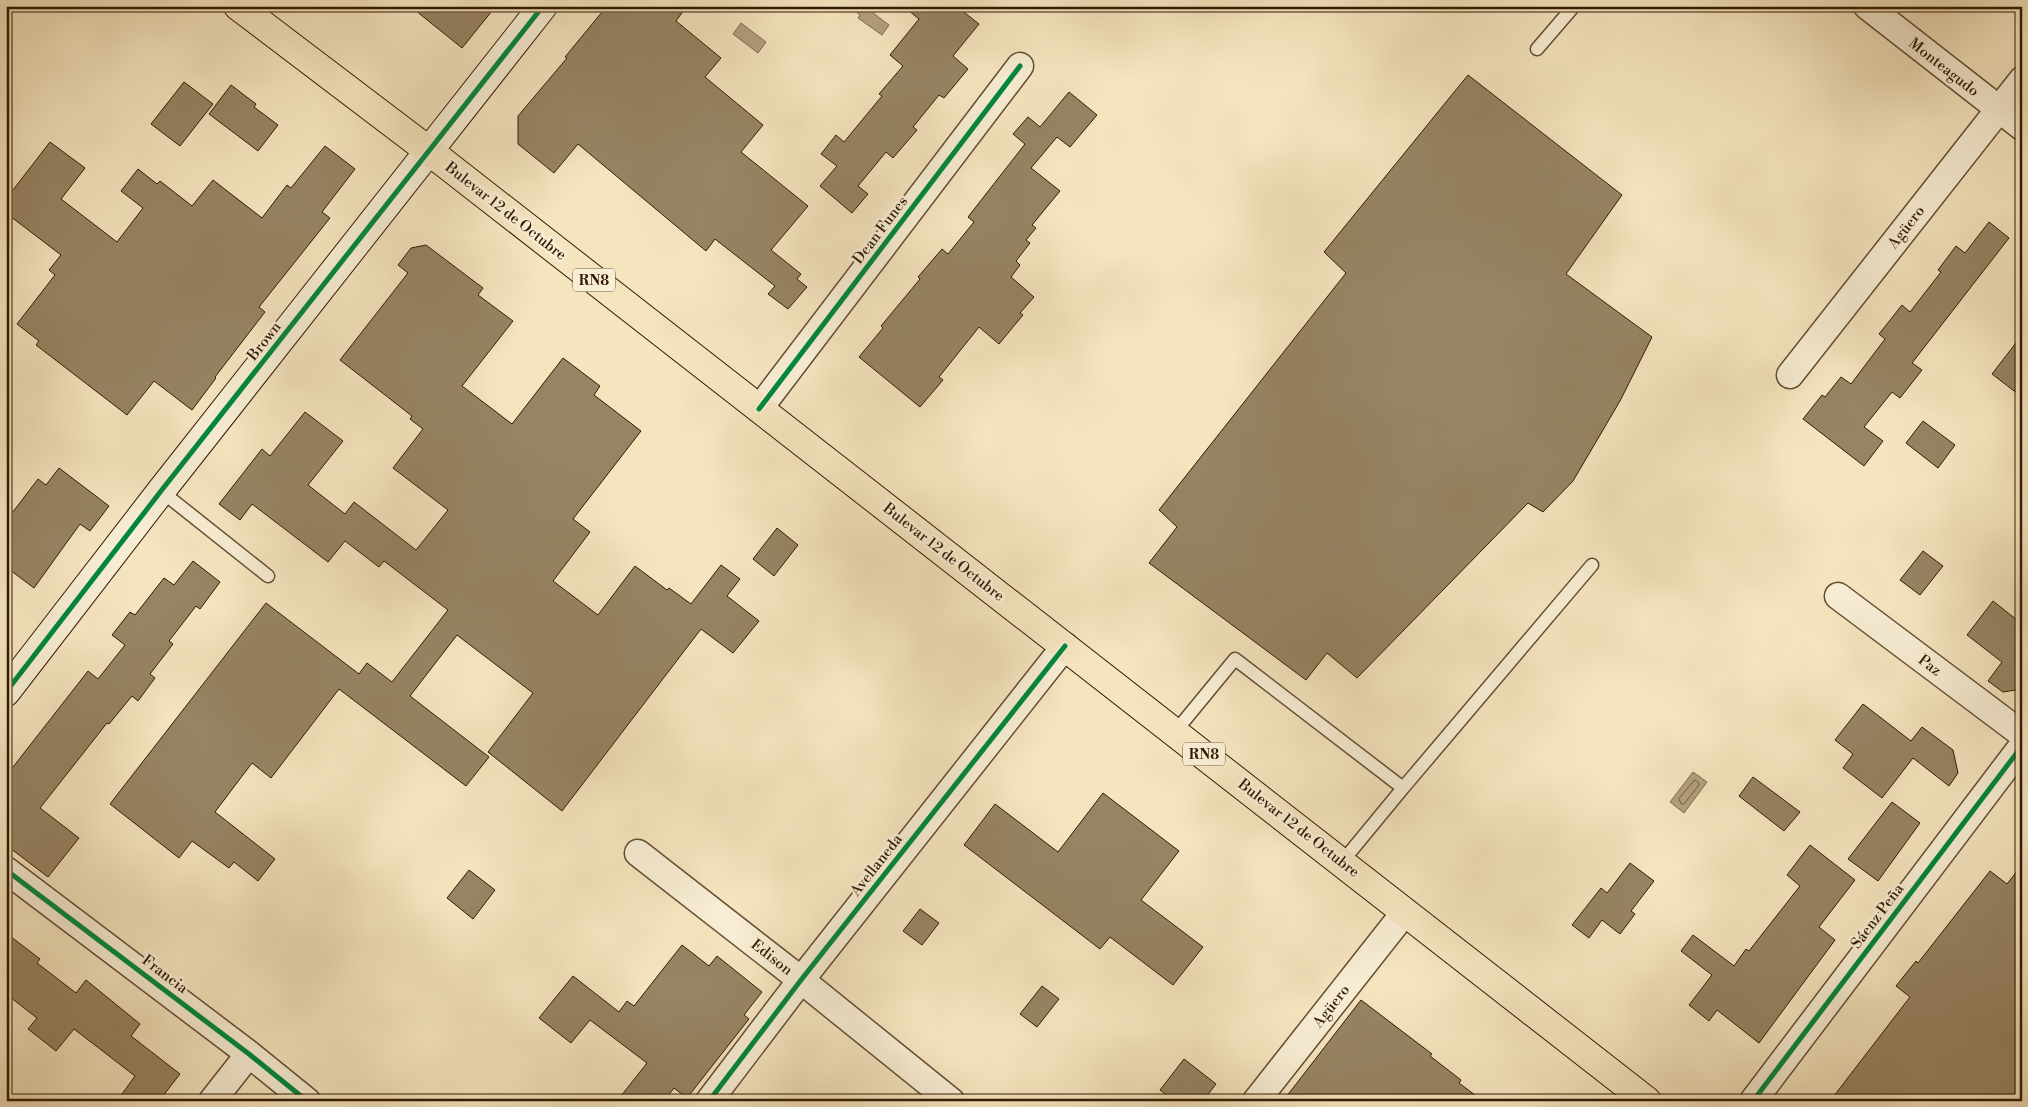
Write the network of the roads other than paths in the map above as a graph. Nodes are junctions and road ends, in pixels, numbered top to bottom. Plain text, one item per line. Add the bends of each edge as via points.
1 (238, 6) edge
2 (543, 6) edge
3 (1574, 6) edge
4 (1867, 6) edge
5 (1537, 50) dead end
6 (1020, 66) dead end
7 (2022, 80) edge
8 (1998, 109) junction
9 (2022, 127) edge
10 (429, 151) junction
11 (1790, 375) dead end
12 (759, 409) junction
13 (161, 491) junction
14 (1592, 565) dead end
15 (268, 576) dead end
16 (1838, 596) dead end
17 (1065, 646) junction
18 (6, 692) edge
19 (1175, 732) junction
20 (2022, 734) edge
21 (2022, 746) edge
22 (1403, 788) junction
23 (638, 853) dead end
24 (1342, 862) junction
25 (6, 870) edge
26 (1405, 912) junction
27 (801, 980) junction
28 (249, 1054) junction
29 (212, 1101) edge
30 (307, 1101) edge
31 (709, 1101) edge
32 (951, 1101) edge
33 (1256, 1101) edge
34 (1647, 1101) edge
35 (1752, 1101) edge

1 - 10 highway, Bulevar 12 de Octubre / RN8
2 - 10 street, Brown
3 - 5 lane
4 - 8 street, Monteagudo
6 - 12 street, Dean Funes
7 - 8 street, Agüero
8 - 9 street, Monteagudo
8 - 11 street, Agüero
10 - 12 highway, Bulevar 12 de Octubre / RN8
10 - 13 street, Brown
12 - 17 highway, Bulevar 12 de Octubre / RN8
13 - 15 lane
13 - 18 street, Brown
14 - 22 lane
16 - 20 street, Paz
17 - 19 highway, Bulevar 12 de Octubre / RN8
17 - 27 street, Avellaneda
19 - 22 lane via 1235,659
19 - 24 highway, Bulevar 12 de Octubre / RN8
21 - 35 street, Sáenz Peña
22 - 24 lane
23 - 27 street, Edison
24 - 26 highway, Bulevar 12 de Octubre / RN8
25 - 28 street, Francia
26 - 33 street, Agüero
26 - 34 highway, Bulevar 12 de Octubre / RN8
27 - 31 street, Avellaneda
27 - 32 street, Edison
28 - 29 street
28 - 30 street, Francia

